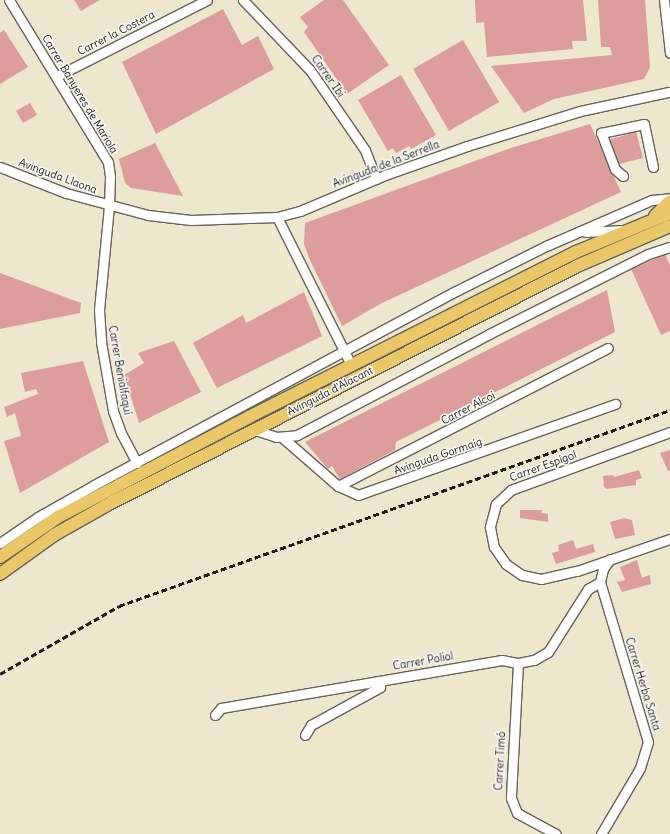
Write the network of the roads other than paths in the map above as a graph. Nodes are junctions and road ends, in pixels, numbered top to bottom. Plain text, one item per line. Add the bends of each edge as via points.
1 (9, 0) edge
2 (207, 0) edge
3 (243, 0) edge
4 (664, 0) edge
5 (670, 52) edge
6 (57, 76) junction
7 (670, 93) edge
8 (0, 167) edge
9 (653, 167) dead end
10 (624, 176) dead end
11 (376, 179) junction
12 (670, 198) edge
13 (670, 201) edge
14 (109, 206) junction
15 (670, 213) edge
16 (277, 217) junction
17 (650, 220) junction
18 (670, 226) edge
19 (627, 230) junction
20 (580, 232) junction
21 (670, 236) edge
22 (670, 247) edge
23 (613, 250) junction
24 (608, 348) dead end
25 (343, 349) junction
26 (351, 365) junction
27 (615, 404) dead end
28 (256, 430) junction
29 (670, 432) edge
30 (283, 438) junction
31 (137, 463) junction
32 (338, 486) junction
33 (670, 539) edge
34 (0, 543) edge
35 (0, 557) edge
36 (610, 559) junction
37 (0, 574) edge
38 (600, 582) junction
39 (518, 663) junction
40 (379, 681) junction
41 (215, 715) dead end
42 (305, 735) dead end
43 (556, 834) edge
44 (601, 834) edge

1 - 6 street, Carrer Banyeres de Mariola
2 - 6 street, Carrer la Costera
3 - 11 street, Carrer Ibi via 310,70 365,150
4 - 5 street
6 - 14 street, Carrer Banyeres de Mariola via 108,162
7 - 11 street, Avinguda de la Serrella via 580,111 467,146
8 - 14 street, Avinguda Llaona
9 - 10 street via 644,124 601,133 615,170
11 - 16 street, Avinguda de la Serrella via 300,211
12 - 20 street via 652,200
13 - 17 main road
14 - 16 street, Avinguda de la Serrella via 148,215 191,220
14 - 31 street, Carrer Benialfaquí via 101,272 101,342 114,411 121,433
15 - 17 main road, Avinguda d'Alacant
16 - 25 street
17 - 19 main road, Avinguda d'Alacant
18 - 23 main road, Avinguda d'Alacant
19 - 20 street
19 - 26 main road, Avinguda d'Alacant via 569,256
20 - 25 street via 539,249
21 - 23 main road via 639,247
22 - 30 street via 648,254 495,331 297,435
23 - 28 main road, Avinguda d'Alacant
24 - 32 street, Carrer Alcoi
25 - 26 street
25 - 31 street via 245,406
26 - 35 main road, Avinguda d'Alacant via 58,517
27 - 32 street, Avinguda Gormaig via 358,495
28 - 30 street
28 - 37 main road, Avinguda d'Alacant via 74,523
29 - 36 street, Carrer Espígol via 511,490 496,504 490,527 494,547 506,564 522,575 548,579
30 - 32 street, Avinguda Gormaig
31 - 34 street via 38,517
33 - 36 street, Carrer Espígol
36 - 38 street via 602,569
38 - 39 street, Carrer Poliol via 588,589 548,652 534,660
38 - 44 street, Carrer Herba Santa via 648,742 642,764
39 - 40 street, Carrer Poliol via 502,660
39 - 43 street, Carrer Timó via 510,792 512,802 517,812
40 - 41 street, Carrer Poliol via 221,708
40 - 42 street via 380,687 311,725

